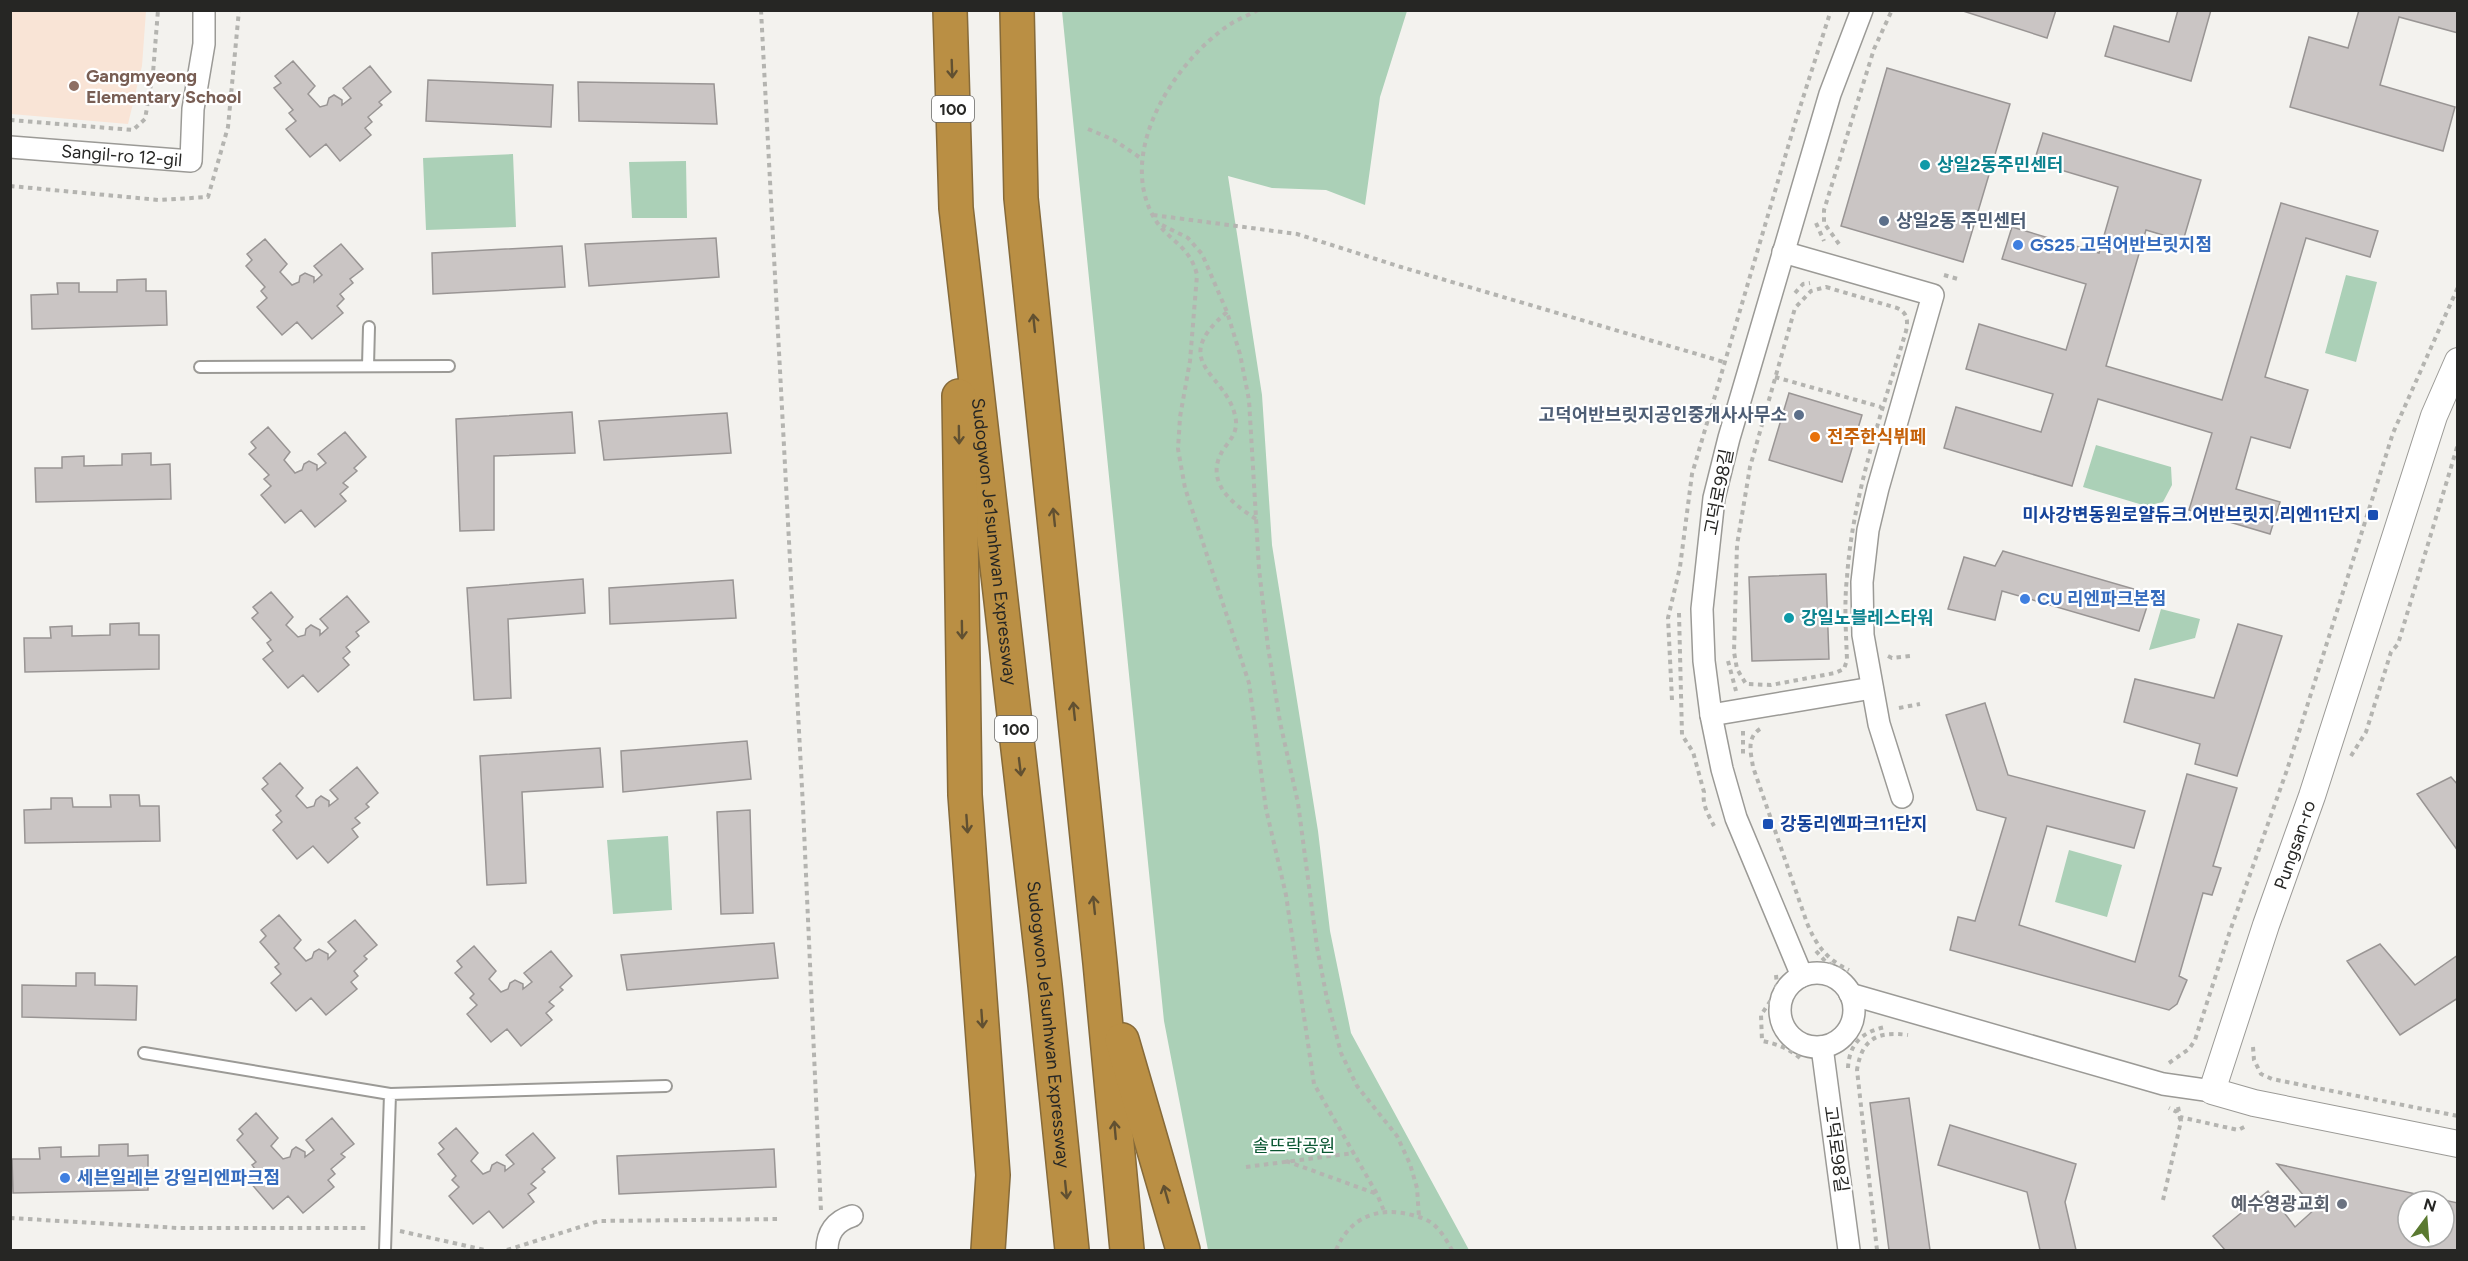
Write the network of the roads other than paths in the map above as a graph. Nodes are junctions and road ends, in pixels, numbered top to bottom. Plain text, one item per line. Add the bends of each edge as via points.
1 (204, 10) edge
2 (950, 10) edge
3 (1017, 10) edge
4 (1862, 10) edge
5 (10, 147) edge
6 (956, 208) junction
7 (1783, 252) junction
8 (369, 327) dead end
9 (2457, 361) edge
10 (368, 366) junction
11 (449, 366) dead end
12 (200, 367) dead end
13 (1872, 688) junction
14 (1711, 715) junction
15 (1902, 797) dead end
16 (1100, 963) junction
17 (1802, 976) junction
18 (1849, 980) junction
19 (1822, 1047) junction
20 (144, 1053) dead end
21 (666, 1086) dead end
22 (2212, 1091) junction
23 (390, 1094) junction
24 (2457, 1144) edge
25 (993, 1175) junction
26 (843, 1221) road end
27 (385, 1251) edge
28 (827, 1251) edge
29 (988, 1251) edge
30 (1003, 1251) edge
31 (1072, 1251) edge
32 (1127, 1251) edge
33 (1183, 1251) edge
34 (1849, 1251) edge

1 - 5 street, Sangil-ro 12-gil via 191,161
2 -> 6 highway, Sudogwon Je1sunhwan Expressway / 100
16 -> 3 highway via 1021,198
4 - 7 street, 고덕로98길 via 1830,94
6 -> 25 highway via 965,795
6 -> 31 highway, Sudogwon Je1sunhwan Expressway / 100 via 1046,986
7 - 13 street via 1933,295 1868,530 1862,582 1863,635
7 - 14 street, 고덕로98길 via 1714,498 1702,609
8 - 10 lane
9 - 22 street, Pungsan-ro via 2434,416
10 - 11 lane
10 - 12 lane
13 - 14 street
13 - 15 street
14 - 17 street, 고덕로98길 via 1736,818
32 -> 16 highway
33 -> 16 highway
17 - 18 street via 1822,974 1843,984
17 - 19 street via 1783,994 1780,1017 1791,1036 1810,1047
18 - 19 street via 1853,1017 1849,1028 1842,1037
18 - 22 street via 2163,1083
19 - 34 street, 고덕로98길
20 - 23 lane
21 - 23 lane
22 - 24 street
23 - 27 lane
25 - 29 highway
25 - 30 highway
26 - 28 street via 829,1235

